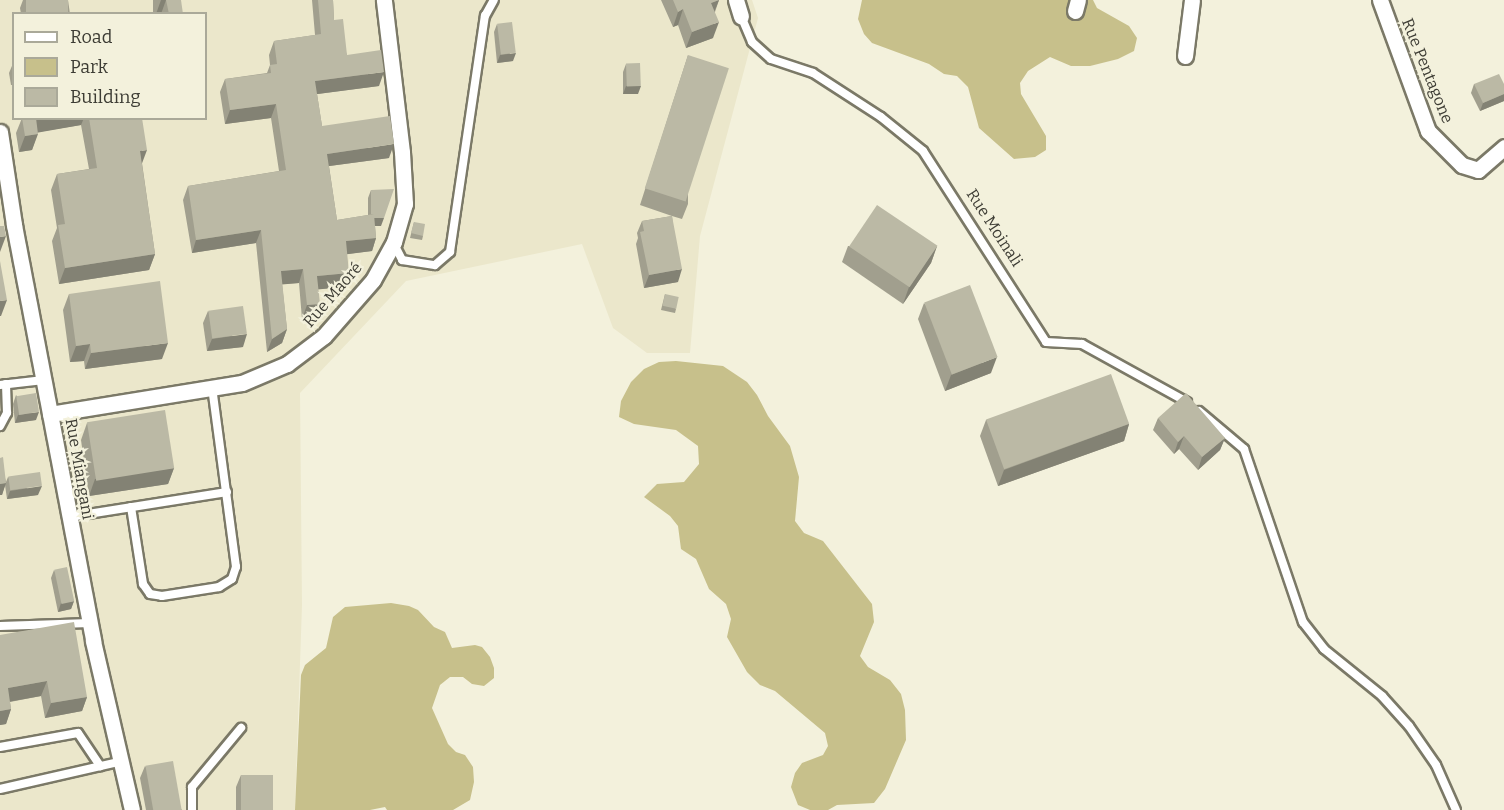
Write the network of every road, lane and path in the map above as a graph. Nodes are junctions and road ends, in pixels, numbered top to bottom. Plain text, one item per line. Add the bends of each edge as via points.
1 (384, 0) edge
2 (494, 0) edge
3 (736, 0) edge
4 (1192, 0) edge
5 (1380, 0) edge
6 (741, 16) joint
7 (1185, 56) dead end
8 (0, 132) edge
9 (1504, 147) edge
10 (394, 242) junction
11 (44, 380) junction
12 (3, 384) edge
13 (212, 388) junction
14 (50, 414) junction
15 (0, 426) edge
16 (227, 492) junction
17 (131, 507) junction
18 (69, 517) junction
19 (90, 623) junction
20 (0, 626) edge
21 (242, 728) dead end
22 (0, 747) edge
23 (119, 762) junction
24 (100, 766) junction
25 (0, 789) edge
26 (132, 810) edge
27 (192, 810) edge
28 (1456, 810) edge

1 - 10 street, Rue Maoré via 405,204
2 - 10 lane via 485,16 450,252 435,265 402,260
3 - 6 street, Rue Moinali
4 - 7 street
5 - 9 street, Rue Pentagone via 1428,131 1462,165 1478,170
6 - 28 lane, Rue Moinali via 752,42 771,59 813,73 881,117 923,152 1046,342 1082,344 1184,400 1244,449 1303,622 1324,649 1382,696 1409,726 1436,765
8 - 11 street, Rue Miangani via 11,226
10 - 13 street, Rue Maoré via 373,280 324,336 287,364 242,383
11 - 12 lane
11 - 14 street, Rue Miangani
12 - 15 lane via 7,413
13 - 14 street, Rue Maoré
13 - 16 lane
14 - 18 street, Rue Miangani
16 - 17 lane
16 - 17 lane via 235,574 228,583 197,591 162,596 145,590
17 - 18 lane
18 - 19 street, Rue Miangani
19 - 20 lane
19 - 23 street, Rue Miangani
21 - 27 lane via 192,787
22 - 24 lane via 78,733
23 - 24 lane
23 - 26 street, Rue Miangani
24 - 25 lane

